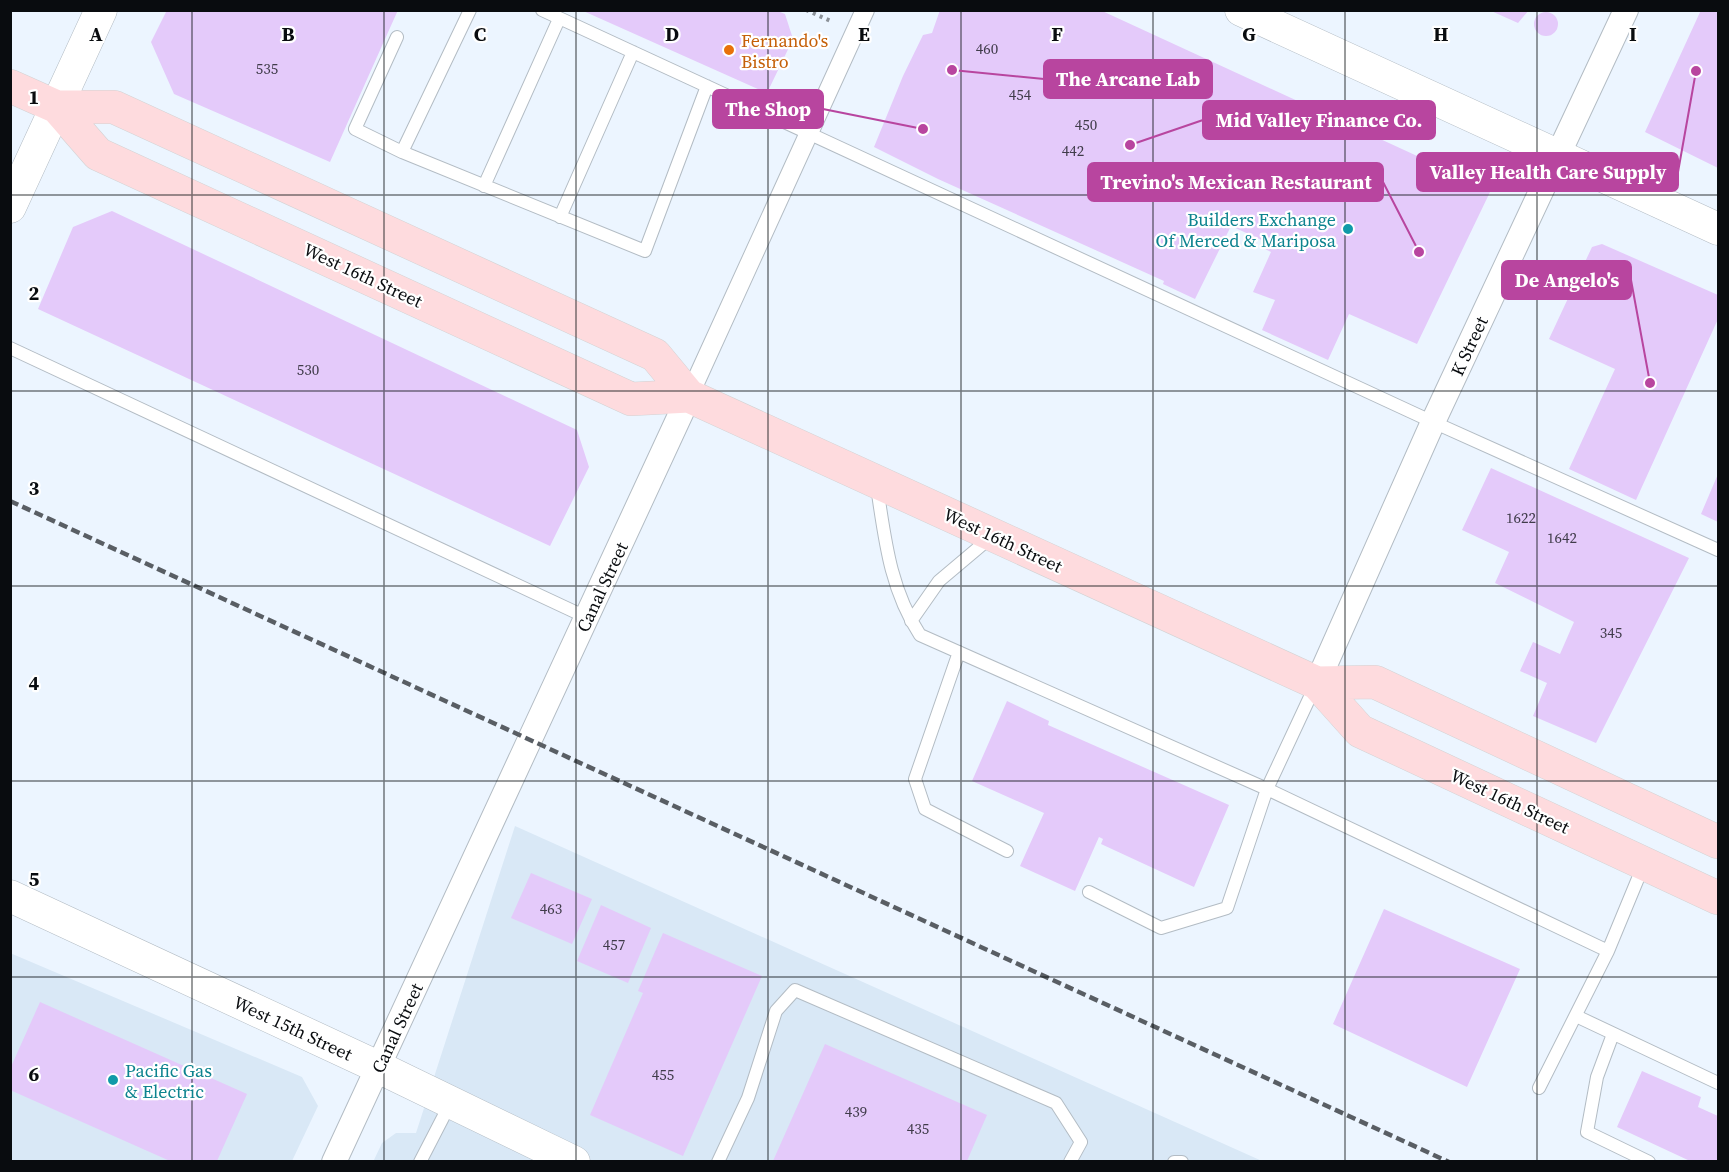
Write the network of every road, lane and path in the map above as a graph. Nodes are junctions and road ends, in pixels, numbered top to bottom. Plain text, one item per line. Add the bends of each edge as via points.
1 (102, 10) edge
2 (470, 10) edge
3 (542, 10) edge
4 (865, 10) edge
5 (1241, 10) edge
6 (1626, 10) edge
7 (559, 19) junction
8 (397, 37) dead end
9 (633, 52) junction
10 (10, 86) edge
11 (707, 86) junction
12 (57, 107) junction
13 (808, 133) junction
14 (402, 152) junction
15 (1559, 156) junction
16 (484, 186) junction
17 (10, 207) edge
18 (560, 217) junction
19 (1719, 229) edge
20 (10, 348) edge
21 (689, 396) junction
22 (1433, 422) junction
23 (876, 482) junction
24 (993, 536) junction
25 (1719, 550) edge
26 (588, 618) junction
27 (911, 621) junction
28 (959, 652) junction
29 (1317, 683) junction
30 (1267, 789) junction
31 (1719, 842) edge
32 (1007, 850) dead end
33 (1644, 863) junction
34 (1089, 892) dead end
35 (10, 897) edge
36 (1719, 898) edge
37 (1608, 951) junction
38 (1576, 1016) junction
39 (1613, 1034) junction
40 (378, 1067) junction
41 (1719, 1083) edge
42 (1539, 1088) dead end
43 (451, 1102) junction
44 (334, 1161) edge
45 (420, 1161) edge
46 (574, 1161) edge
47 (718, 1161) edge
48 (1070, 1161) edge
49 (1174, 1161) edge
50 (1182, 1161) edge
51 (1649, 1161) edge

1 - 12 street
2 - 14 lane
3 - 7 lane
4 - 13 street, Canal Street
5 - 15 street
6 - 15 street, K Street
7 - 9 lane
7 - 16 lane
8 - 14 lane via 355,129
9 - 11 lane
9 - 18 lane
10 - 12 main road, West 16th Street
11 - 13 lane
11 - 18 lane via 645,251
12 - 17 street
12 - 21 main road, West 16th Street via 114,107 655,355
12 - 21 main road, West 16th Street via 98,153 620,394 631,399
13 - 21 street, Canal Street
13 - 22 lane
14 - 16 lane
15 - 19 street
15 - 22 street, K Street
16 - 18 lane
20 - 26 lane
21 - 23 main road, West 16th Street
21 - 26 street, Canal Street
22 - 25 lane
22 - 29 street, K Street
23 - 24 main road, West 16th Street
23 - 27 lane via 891,575
24 - 27 lane via 939,581
24 - 29 main road, West 16th Street
26 - 40 street, Canal Street
27 - 28 lane via 920,635
28 - 30 lane
28 - 32 lane via 915,778 925,809
29 - 30 lane
29 - 31 main road, West 16th Street via 1375,682
29 - 33 main road, West 16th Street via 1360,731
30 - 34 lane via 1227,908 1161,928
30 - 37 lane
33 - 36 main road, West 16th Street
33 - 37 lane
35 - 40 street, West 15th Street
37 - 38 lane
38 - 39 lane
38 - 42 lane
39 - 41 lane
39 - 51 lane via 1597,1077 1587,1132
40 - 43 street, West 15th Street
40 - 44 street, Canal Street
43 - 45 lane
43 - 46 street, West 15th Street
47 - 48 lane via 748,1098 776,1011 795,990 1056,1103 1081,1142
49 - 50 lane

